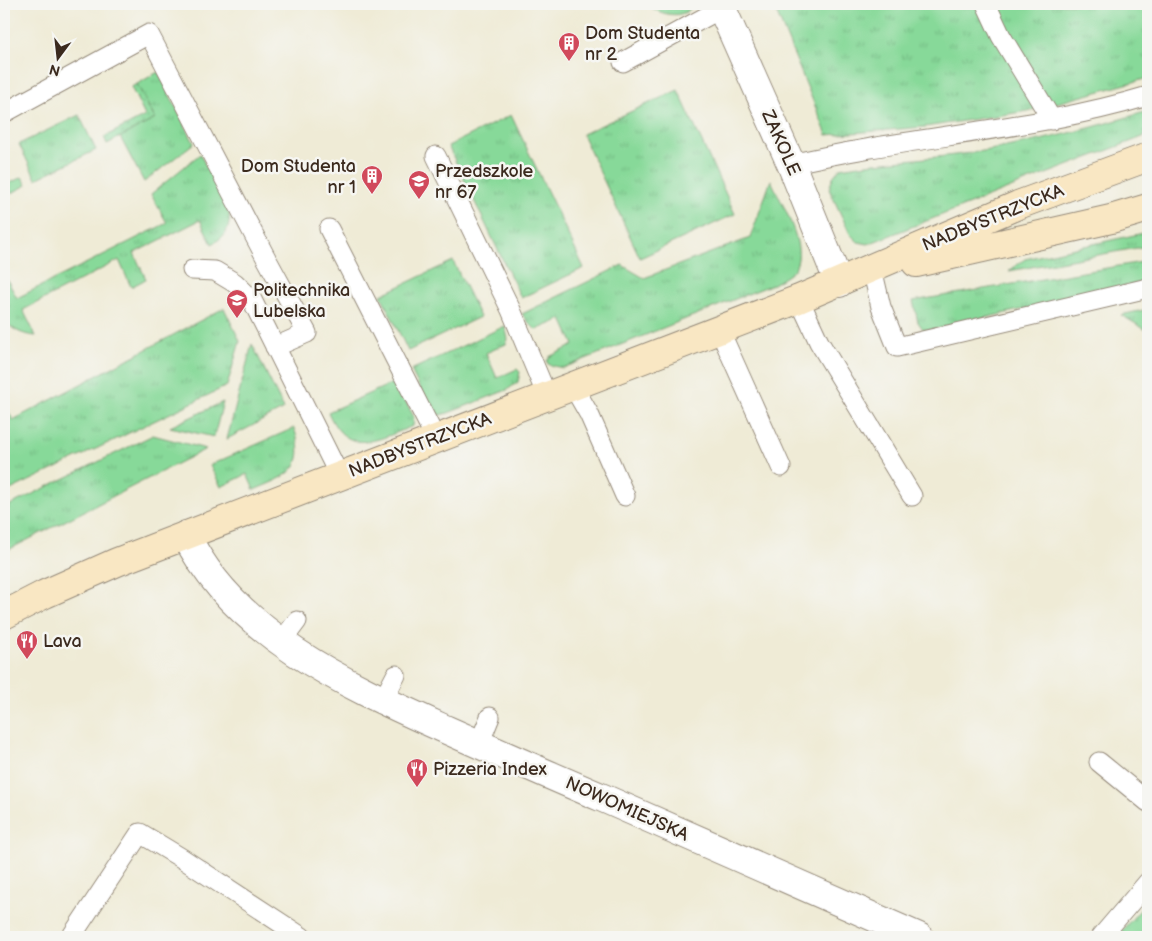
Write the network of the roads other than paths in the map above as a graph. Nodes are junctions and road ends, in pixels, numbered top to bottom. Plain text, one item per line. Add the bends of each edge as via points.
1 (986, 4) edge
2 (721, 6) edge
3 (623, 62) dead end
4 (1148, 96) edge
5 (4, 113) edge
6 (1052, 120) junction
7 (436, 156) dead end
8 (1148, 157) edge
9 (791, 164) junction
10 (1148, 208) edge
11 (329, 229) dead end
12 (192, 270) dead end
13 (873, 273) junction
14 (839, 283) junction
15 (1148, 288) edge
16 (799, 299) junction
17 (719, 329) junction
18 (275, 347) junction
19 (573, 386) junction
20 (547, 396) junction
21 (436, 439) junction
22 (781, 467) dead end
23 (340, 477) junction
24 (625, 496) dead end
25 (912, 496) dead end
26 (186, 535) junction
27 (4, 615) edge
28 (396, 675) dead end
29 (383, 700) junction
30 (490, 717) dead end
31 (479, 744) junction
32 (1099, 762) dead end
33 (1148, 802) edge
34 (1148, 882) edge
35 (71, 937) edge
36 (302, 937) edge
37 (920, 937) edge
38 (1101, 937) edge

1 - 6 lane via 1001,36
2 - 3 lane
2 - 9 street, ZAKOLE
4 - 6 lane
5 - 18 lane via 149,34 307,333
6 - 9 lane via 831,154
7 - 20 lane via 512,310
8 - 14 street, NADBYSTRZYCKA via 1018,205
9 - 14 street, ZAKOLE
10 - 13 street, NADBYSTRZYCKA via 1111,220
11 - 21 lane
12 - 18 lane via 215,271 236,283 252,300
13 - 14 street, NADBYSTRZYCKA
13 - 15 lane via 881,307 897,347
14 - 16 street, NADBYSTRZYCKA
16 - 17 street, NADBYSTRZYCKA
16 - 25 lane via 819,342
17 - 19 street, NADBYSTRZYCKA
17 - 22 lane
18 - 23 lane
19 - 20 street, NADBYSTRZYCKA
19 - 24 lane
20 - 21 street, NADBYSTRZYCKA
21 - 23 street, NADBYSTRZYCKA
23 - 26 street, NADBYSTRZYCKA
26 - 27 street, NADBYSTRZYCKA via 117,562
26 - 29 street, NOWOMIEJSKA via 202,565 254,620 289,631 333,676
28 - 29 lane
29 - 31 street, NOWOMIEJSKA
30 - 31 lane
31 - 37 street, NOWOMIEJSKA
32 - 33 lane
34 - 38 lane
35 - 36 lane via 140,832

